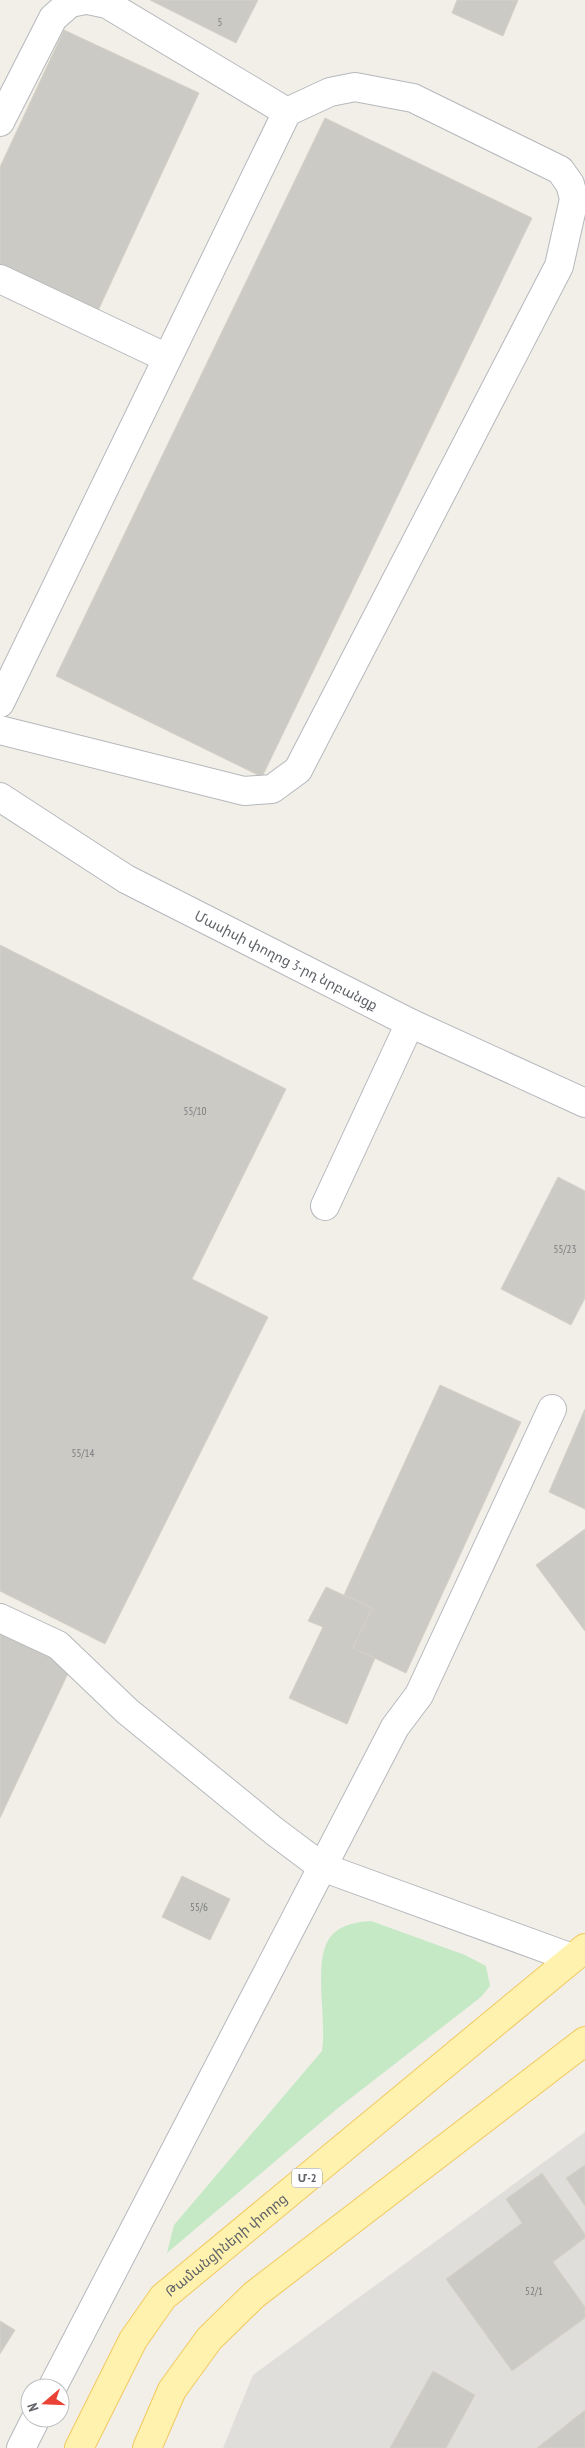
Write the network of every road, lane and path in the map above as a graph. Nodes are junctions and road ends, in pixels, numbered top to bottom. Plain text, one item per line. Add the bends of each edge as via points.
1 (86, 0) edge
2 (287, 112) junction
3 (0, 122) edge
4 (0, 279) edge
5 (167, 358) junction
6 (0, 702) edge
7 (0, 730) edge
8 (0, 797) edge
9 (410, 1023) junction
10 (585, 1103) edge
11 (325, 1206) dead end
12 (552, 1409) dead end
13 (0, 1618) edge
14 (322, 1867) junction
15 (579, 1953) edge
16 (585, 2041) edge
17 (57, 2378) edge
18 (31, 2428) edge
19 (21, 2448) edge
20 (79, 2448) edge
21 (147, 2448) edge

1 - 2 street via 107,4
1 - 3 street via 70,3 53,18
2 - 5 street
2 - 7 street via 330,92 355,87 412,98 560,170 570,184 574,199 559,266 298,770 272,789 244,791
4 - 5 street
5 - 6 street
8 - 9 street, Մասիսի փողոց 3-րդ նրբանցք via 126,879
9 - 10 street, Մասիսի փողոց 3-րդ նրբանցք
9 - 11 street
12 - 14 street via 419,1695 394,1727
13 - 14 street via 58,1645 127,1711
14 - 15 street
14 - 17 street
15 - 20 main road, Թամանցիների փողոց / Մ-2 via 163,2297 133,2340
16 - 21 main road via 254,2295 209,2339 178,2383
18 - 19 street

